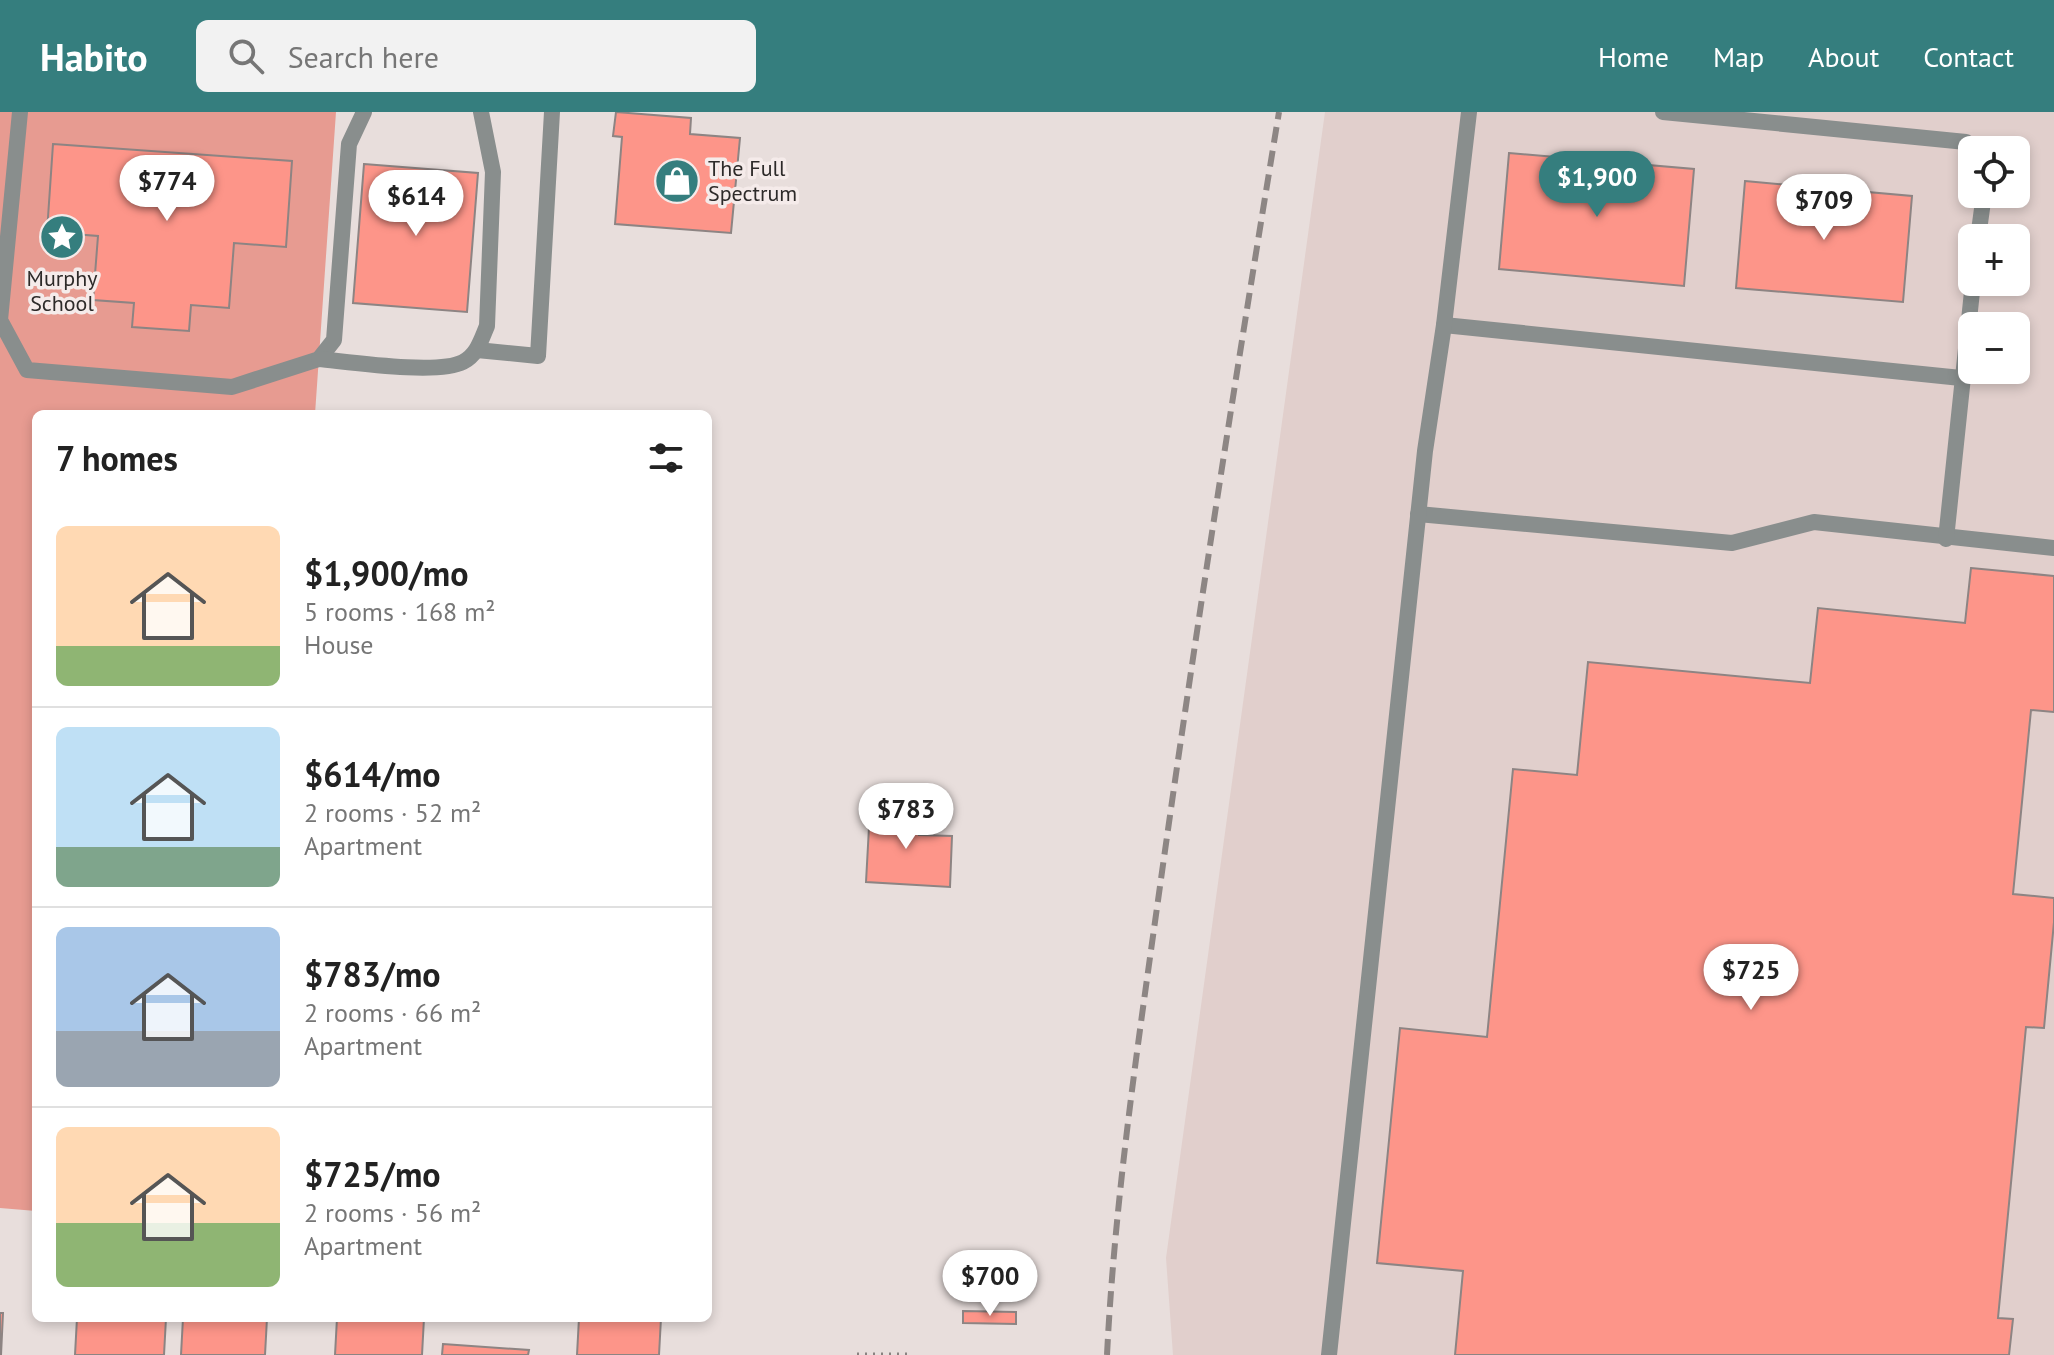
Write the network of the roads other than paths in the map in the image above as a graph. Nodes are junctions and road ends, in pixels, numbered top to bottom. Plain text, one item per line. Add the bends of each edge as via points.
1 (20, 112) edge
2 (364, 112) edge
3 (481, 112) edge
4 (552, 112) edge
5 (1469, 112) edge
6 (1663, 112) edge
7 (0, 141) edge
8 (1958, 141) edge
9 (17, 142) junction
10 (1444, 325) junction
11 (477, 350) junction
12 (319, 359) junction
13 (1958, 378) edge
14 (1960, 384) edge
15 (1418, 514) junction
16 (1946, 539) junction
17 (2054, 548) edge
18 (1329, 1355) edge

1 - 9 lane
2 - 12 lane via 349,144 334,340
3 - 11 lane via 493,172 487,326
4 - 11 lane via 538,356
5 - 10 lane
6 - 8 lane
7 - 9 lane
9 - 12 lane via 0,320 27,370 232,387
10 - 13 lane
10 - 15 lane
11 - 12 lane via 463,362 438,368
14 - 16 lane
15 - 16 lane via 1732,543 1814,522
15 - 18 lane
16 - 17 lane

